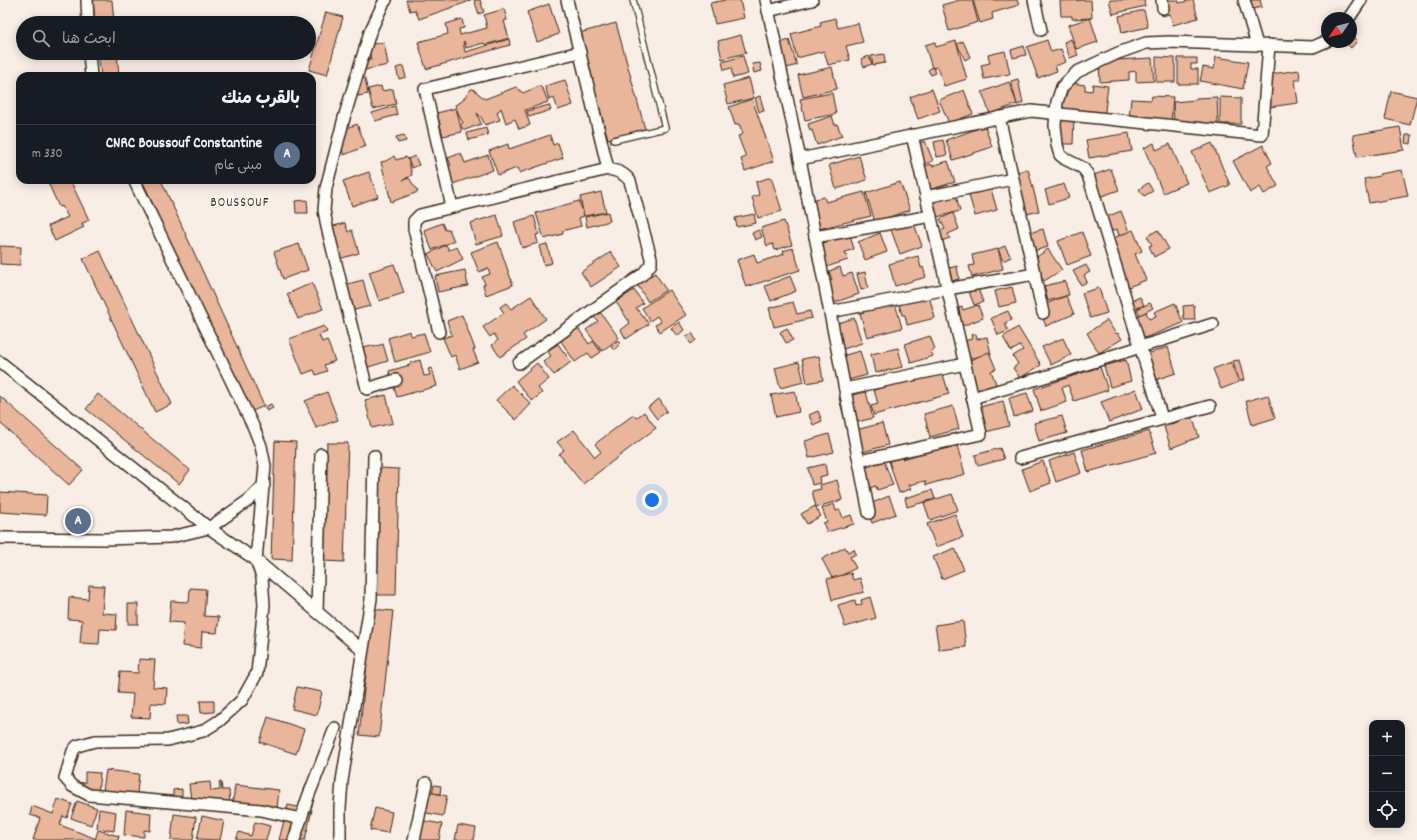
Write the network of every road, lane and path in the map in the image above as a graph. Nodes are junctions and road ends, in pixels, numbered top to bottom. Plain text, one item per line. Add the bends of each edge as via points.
1 (87, 0) edge
2 (386, 0) edge
3 (567, 0) edge
4 (633, 0) edge
5 (812, 0) edge
6 (1034, 0) edge
7 (1244, 0) edge
8 (1361, 0) edge
9 (767, 5) edge
10 (1353, 12) edge
11 (88, 16) edge
12 (1041, 30) dead end
13 (1321, 44) edge
14 (1257, 45) junction
15 (1269, 45) junction
16 (580, 52) junction
17 (89, 60) edge
18 (90, 72) edge
19 (1056, 113) junction
20 (999, 117) junction
21 (912, 135) junction
22 (614, 140) dead end
23 (800, 159) junction
24 (608, 169) junction
25 (1013, 179) junction
26 (136, 184) edge
27 (926, 197) junction
28 (452, 207) junction
29 (931, 216) junction
30 (815, 237) junction
31 (1034, 274) junction
32 (947, 289) junction
33 (830, 312) junction
34 (1043, 313) dead end
35 (1213, 324) dead end
36 (439, 332) dead end
37 (1140, 347) junction
38 (0, 362) edge
39 (519, 363) dead end
40 (965, 364) junction
41 (396, 380) dead end
42 (845, 389) junction
43 (972, 398) junction
44 (1210, 406) dead end
45 (1162, 418) junction
46 (321, 454) dead end
47 (374, 456) dead end
48 (1020, 458) dead end
49 (859, 461) junction
50 (264, 485) junction
51 (869, 512) dead end
52 (209, 528) junction
53 (0, 538) edge
54 (256, 560) junction
55 (317, 612) junction
56 (362, 650) junction
57 (335, 728) dead end
58 (426, 783) dead end
59 (301, 819) junction
60 (294, 840) edge
61 (340, 840) edge
62 (414, 840) edge

1 - 11 street
2 - 41 street via 370,32 344,118 326,188 324,210 367,389
3 - 16 street
4 - 22 lane via 665,128
5 - 9 street
6 - 12 street
7 - 14 street
8 - 10 street
9 - 23 street
13 - 15 street via 1313,47
14 - 15 street
14 - 19 street via 1146,43 1076,72 1062,86
15 - 19 street via 1262,135
16 - 24 street
16 - 28 street via 425,89
17 - 18 street
19 - 20 street via 1031,110
19 - 37 street via 1056,145 1060,155 1083,168 1088,175
20 - 21 street
20 - 25 street
21 - 23 street
21 - 27 street
23 - 30 street
24 - 28 street
24 - 39 street via 625,174 630,181 651,264 643,274
25 - 27 street
25 - 31 street
26 - 50 street via 254,428 265,466
27 - 29 street
28 - 36 street via 420,215 414,221
29 - 30 street
29 - 32 street
30 - 33 street
31 - 32 street
31 - 34 street
32 - 33 street
32 - 40 street
33 - 42 street
35 - 37 street
37 - 43 street
37 - 45 street
38 - 52 street
40 - 42 street
40 - 43 street
42 - 49 street
43 - 49 street via 981,434
44 - 45 street
45 - 48 street
46 - 55 street
47 - 56 street via 371,599
49 - 51 street
50 - 52 street via 249,500
50 - 54 street
52 - 53 street via 171,537
52 - 54 street
54 - 55 street
54 - 59 street via 262,577 264,605 257,673 242,700 203,732 168,740 95,741 77,746 65,778 72,786 89,794 260,810
55 - 56 street
56 - 61 street via 342,781
57 - 59 street
58 - 62 street
59 - 60 street

